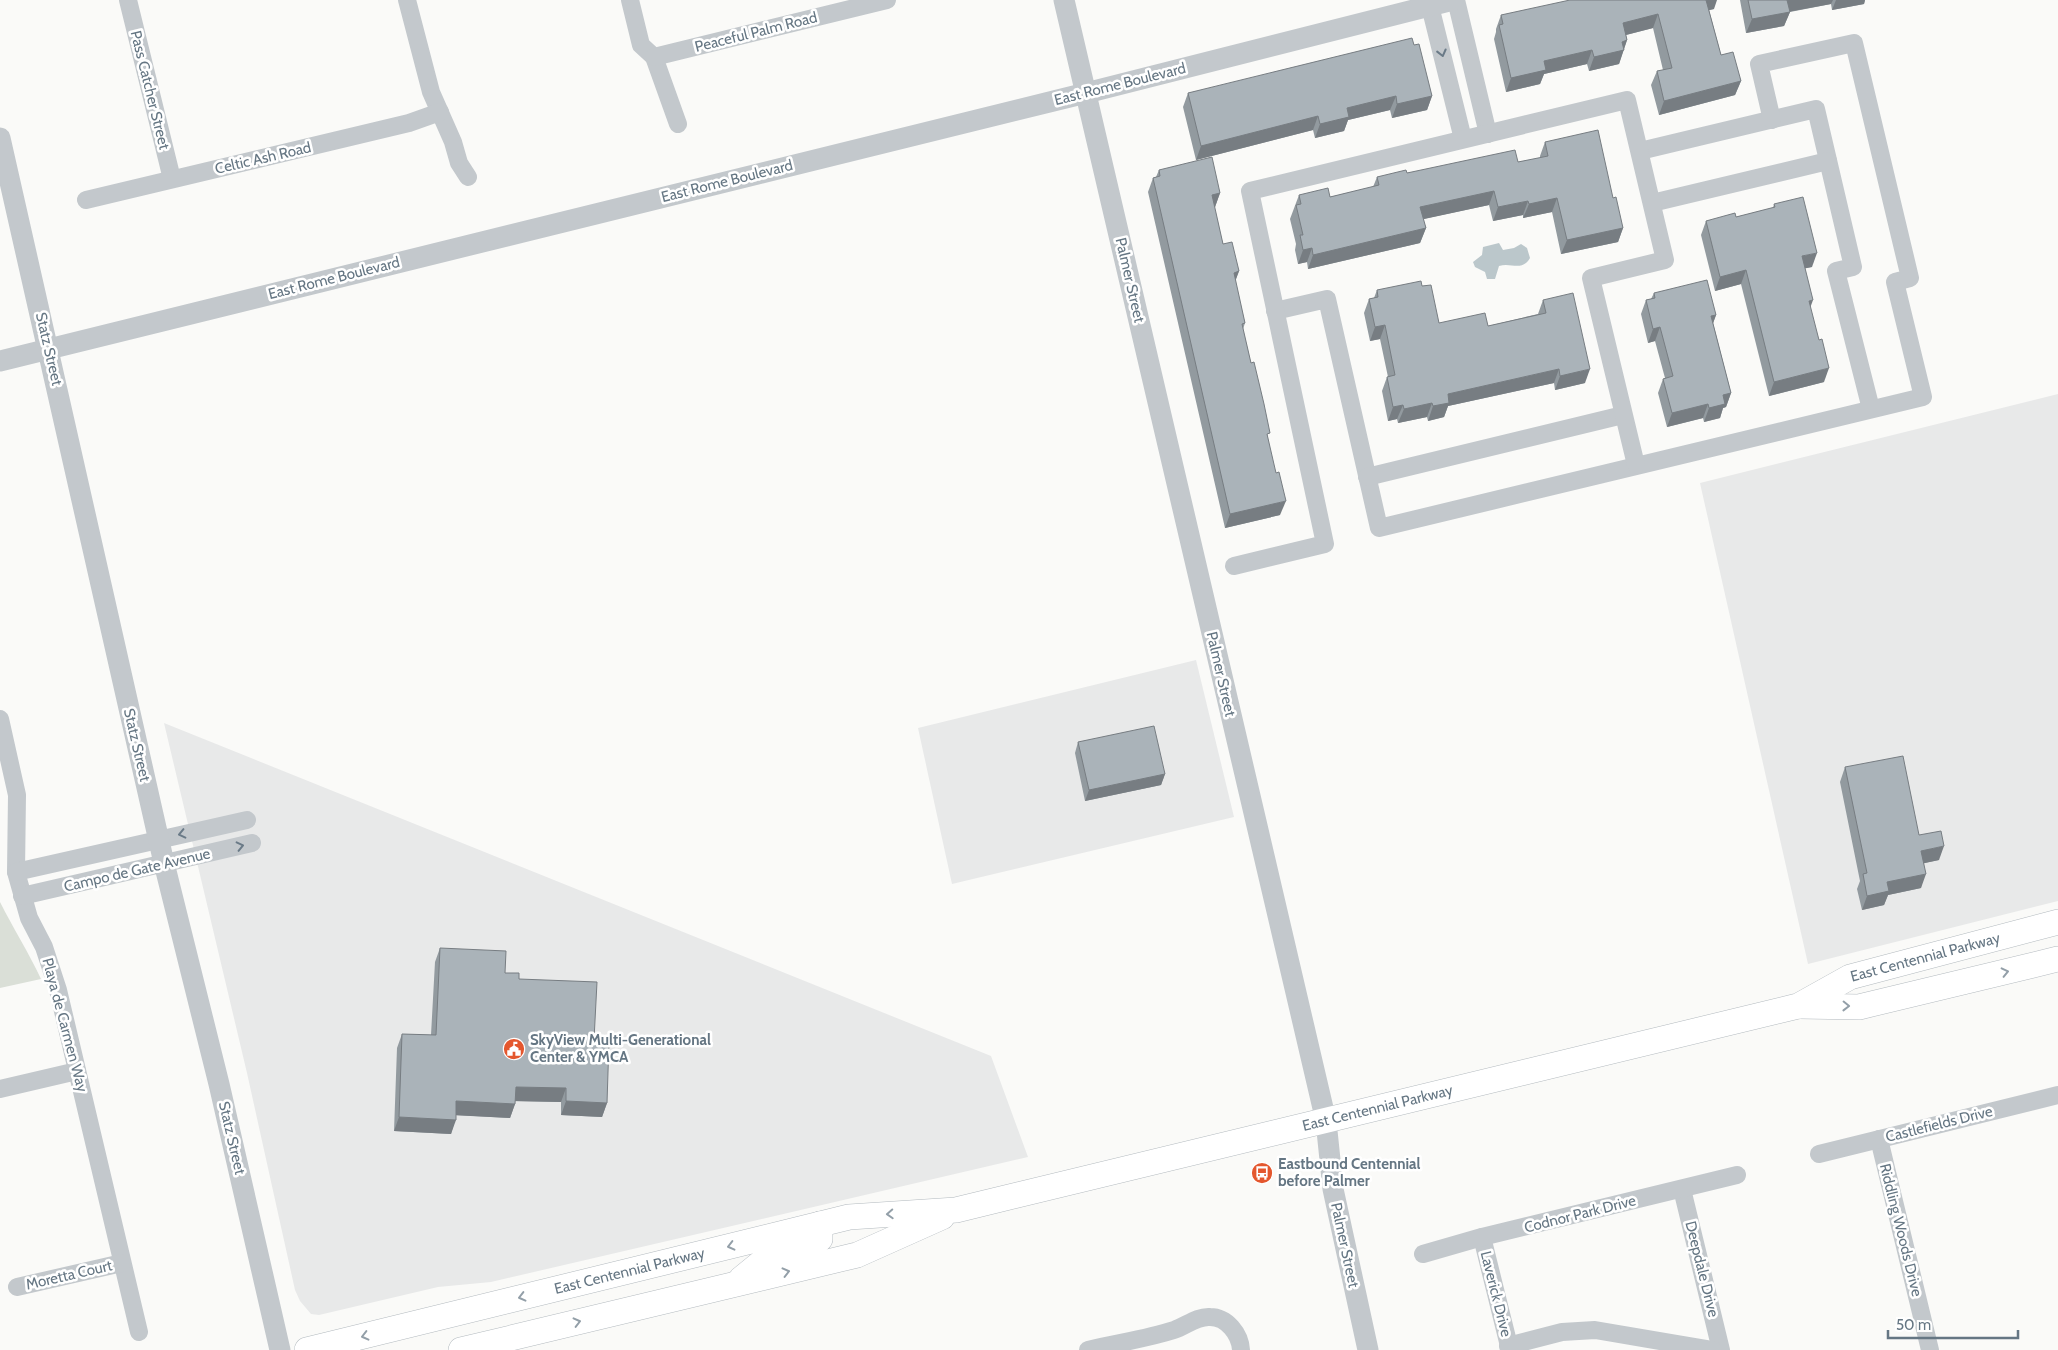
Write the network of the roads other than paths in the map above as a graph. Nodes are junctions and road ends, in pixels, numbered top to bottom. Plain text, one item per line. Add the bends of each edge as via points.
1 (128, 0) edge
2 (407, 0) edge
3 (630, 0) edge
4 (887, 0) edge
5 (1064, 0) edge
6 (1454, 0) edge
7 (1430, 6) junction
8 (654, 57) junction
9 (1086, 93) junction
10 (440, 112) junction
11 (1772, 120) junction
12 (678, 124) dead end
13 (1488, 134) junction
14 (0, 138) edge
15 (1463, 139) junction
16 (1640, 151) junction
17 (1828, 161) junction
18 (468, 177) dead end
19 (172, 180) junction
20 (86, 200) dead end
21 (1652, 203) junction
22 (1275, 311) junction
23 (49, 349) junction
24 (0, 361) edge
25 (1871, 409) junction
26 (1624, 415) junction
27 (1636, 465) junction
28 (1368, 477) junction
29 (1234, 566) dead end
30 (0, 719) edge
31 (247, 820) dead end
32 (158, 840) junction
33 (252, 843) dead end
34 (164, 863) junction
35 (16, 872) junction
36 (22, 896) junction
37 (2058, 922) edge
38 (2058, 959) edge
39 (1798, 1006) junction
40 (77, 1071) junction
41 (0, 1089) edge
42 (2058, 1095) edge
43 (1326, 1121) junction
44 (1879, 1139) junction
45 (1819, 1154) dead end
46 (1738, 1175) dead end
47 (1682, 1189) junction
48 (956, 1210) junction
49 (820, 1224) junction
50 (1482, 1237) junction
51 (1423, 1254) dead end
52 (122, 1263) junction
53 (735, 1284) junction
54 (17, 1287) dead end
55 (139, 1332) dead end
56 (1509, 1348) edge
57 (280, 1350) edge
58 (306, 1350) edge
59 (461, 1350) edge
60 (1088, 1350) edge
61 (1241, 1350) edge
62 (1368, 1350) edge
63 (1713, 1350) edge
64 (1721, 1350) edge
65 (1930, 1350) edge

1 - 19 street, Pass Catcher Street
2 - 10 street via 431,92
3 - 8 street via 641,45
4 - 8 street, Peaceful Palm Road
5 - 9 street, Palmer Street
6 - 7 street, East Rome Boulevard
6 - 13 street
7 - 9 street, East Rome Boulevard
7 -> 15 street
8 - 12 street
9 - 23 street, East Rome Boulevard
9 - 43 street, Palmer Street
10 - 18 street via 459,163
10 - 19 street, Celtic Ash Road via 409,123
11 - 16 street
11 - 17 street via 1816,109
11 - 25 street via 1759,64 1854,43 1910,278 1895,282 1923,397
13 - 15 street
13 - 16 street via 1628,100
14 - 23 street, Statz Street
15 - 22 street via 1250,191
16 - 21 street
17 - 21 street
17 - 25 street via 1853,267 1836,272
19 - 20 street, Celtic Ash Road
21 - 26 street via 1665,260 1591,278
22 - 28 street via 1327,299
22 - 29 street via 1325,544
23 - 24 street, East Rome Boulevard
23 - 32 street, Statz Street
25 - 27 street
26 - 27 street
26 - 28 street
27 - 28 street via 1379,528
30 - 35 street, Playa de Carmen Way via 17,795
31 -> 32 street, Campo de Gate Avenue
32 - 34 street, Statz Street
32 - 35 street, Campo de Gate Avenue
34 -> 33 street, Campo de Gate Avenue
34 - 36 street, Campo de Gate Avenue
34 - 57 street, Statz Street
35 - 36 street, Playa de Carmen Way
36 - 40 street, Playa de Carmen Way via 53,971
37 - 39 main road, East Centennial Parkway via 1850,977
39 -> 38 main road, East Centennial Parkway via 1859,1006
39 - 43 main road, East Centennial Parkway
40 - 41 street
40 - 52 street, Playa de Carmen Way
42 - 44 street, Castlefields Drive
43 - 48 main road, East Centennial Parkway
43 - 62 street, Palmer Street via 1333,1189
44 - 45 street, Castlefields Drive
44 - 65 street, Riddling Woods Drive
46 - 47 street, Codnor Park Drive
47 - 50 street, Codnor Park Drive
47 - 64 street, Deepdale Drive
48 -> 49 main road, East Centennial Parkway via 849,1216
53 -> 48 main road, East Centennial Parkway via 857,1255
49 - 53 main road via 820,1238 813,1246 768,1257
49 -> 58 main road, East Centennial Parkway
50 - 51 street, Codnor Park Drive
50 - 56 street, Laverick Drive
52 - 54 street, Moretta Court
52 - 55 street, Playa de Carmen Way
59 -> 53 main road, East Centennial Parkway
56 - 63 street via 1562,1332 1595,1330
60 - 61 street via 1175,1329 1210,1316 1231,1324

